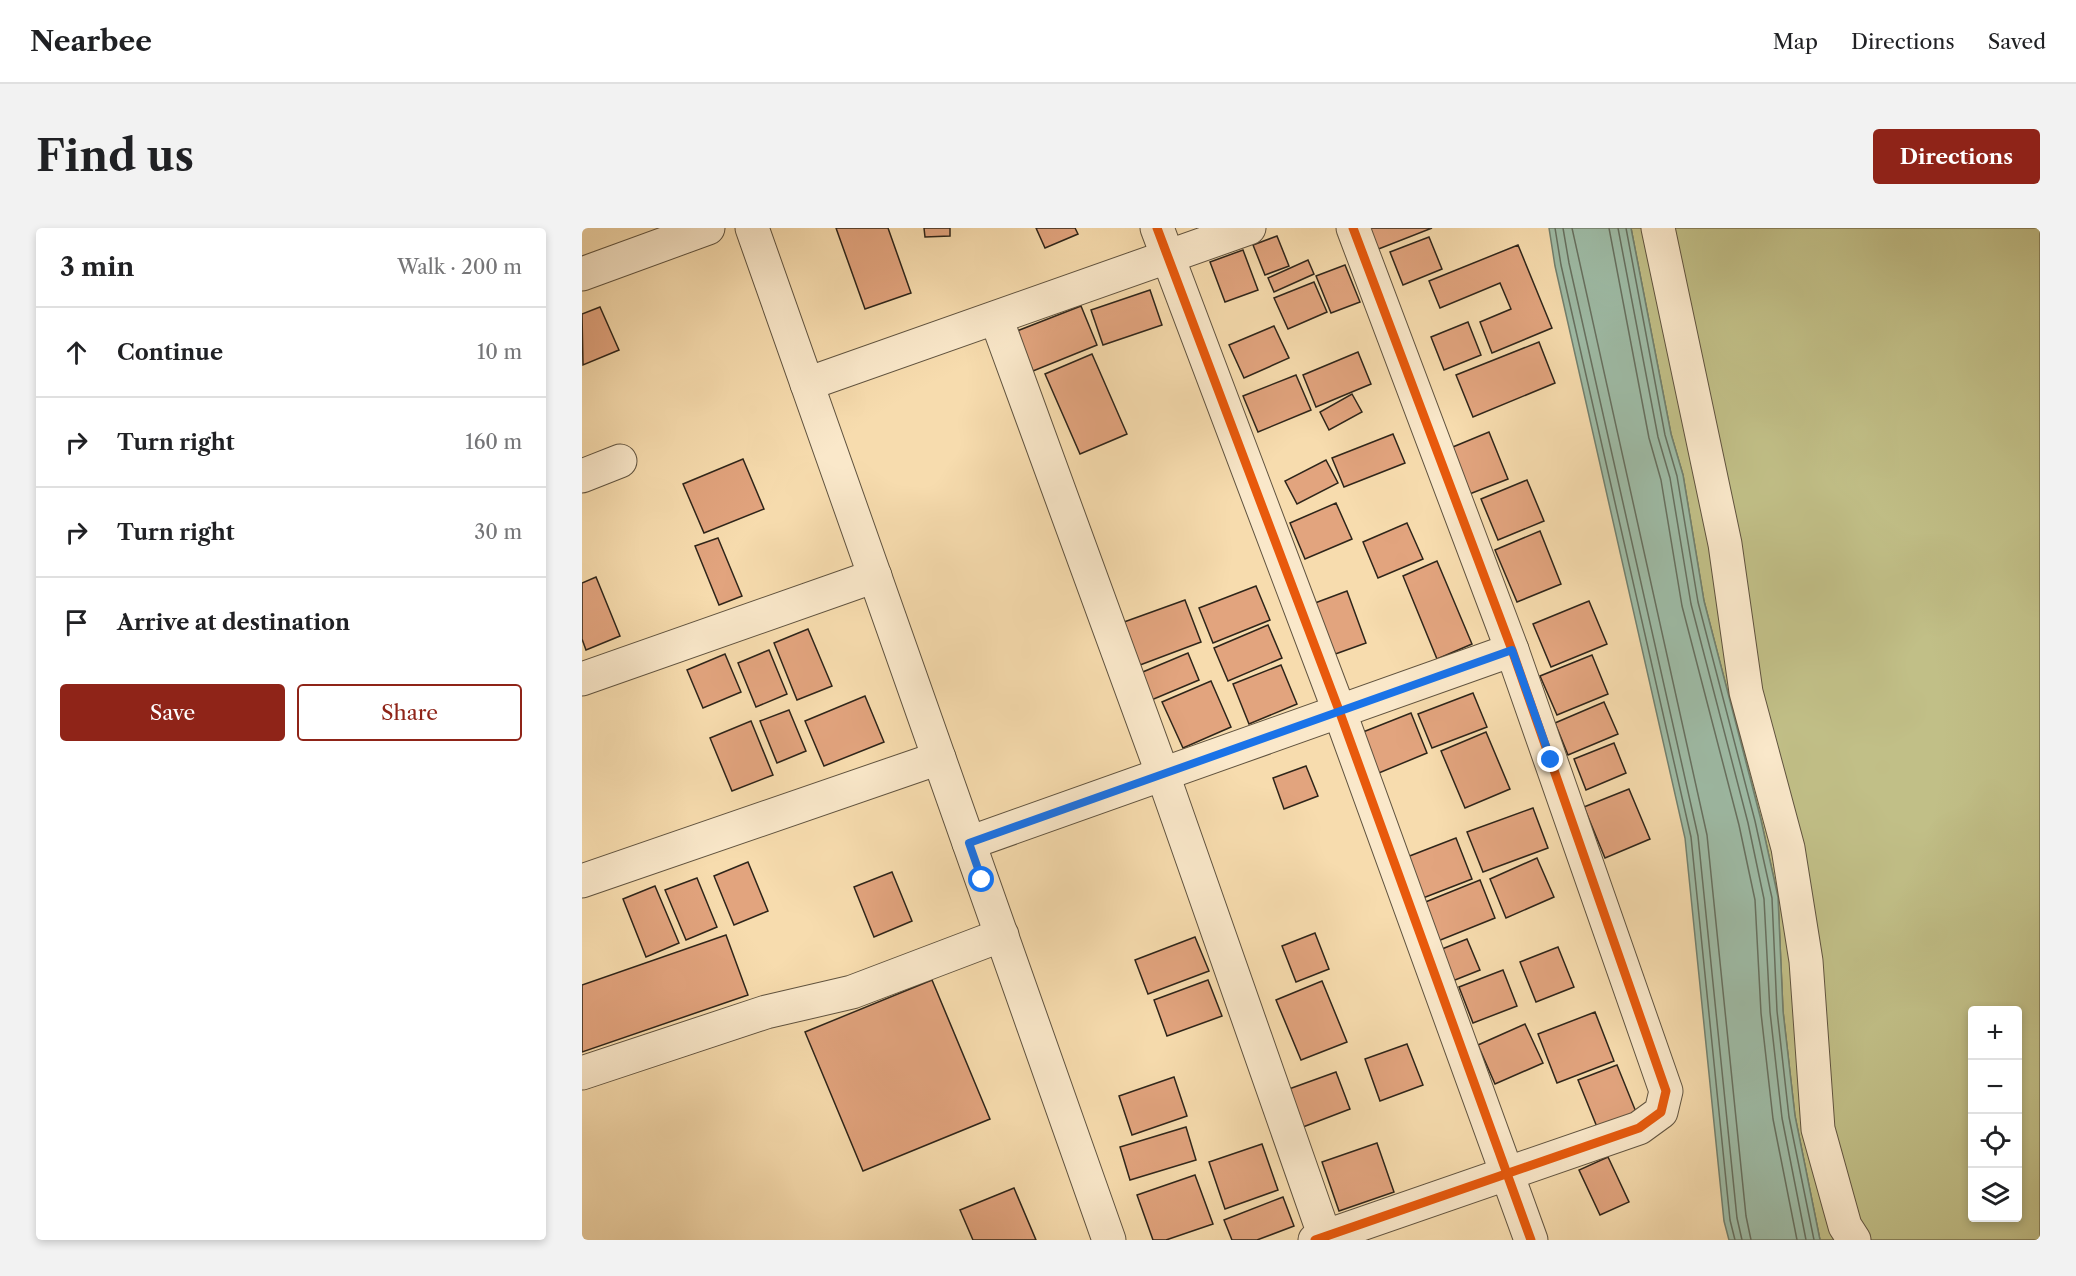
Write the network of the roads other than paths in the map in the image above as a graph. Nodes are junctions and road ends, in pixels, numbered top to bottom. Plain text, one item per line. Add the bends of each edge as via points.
1 (708, 228) edge
2 (752, 228) edge
3 (1249, 228) edge
4 (1353, 228) edge
5 (1658, 228) edge
6 (1163, 243) edge
7 (582, 274) edge
8 (996, 318) junction
9 (807, 384) junction
10 (620, 461) dead end
11 (582, 476) edge
12 (875, 576) junction
13 (1512, 650) junction
14 (582, 680) edge
15 (1340, 713) junction
16 (939, 758) junction
17 (1163, 775) junction
18 (969, 843) junction
19 (582, 881) edge
20 (1002, 935) junction
21 (582, 1072) edge
22 (1508, 1175) junction
23 (1322, 1239) edge
24 (1109, 1240) edge
25 (1531, 1240) edge
26 (1854, 1240) edge

1 - 7 street
2 - 9 street
3 - 6 street
4 - 13 street
5 - 26 street via 1725,544 1746,692 1788,848 1806,961 1818,1129 1845,1226
6 - 8 street
6 - 15 street
8 - 9 street
8 - 17 street
9 - 12 street
10 - 11 street
12 - 14 street
12 - 16 street
13 - 15 street
13 - 22 street via 1666,1092 1661,1112 1639,1128
15 - 17 street
15 - 22 street
16 - 18 street
16 - 19 street
17 - 18 street
17 - 23 street
18 - 20 street
20 - 21 street via 852,992 765,1012
20 - 24 street
22 - 23 street
22 - 25 street

